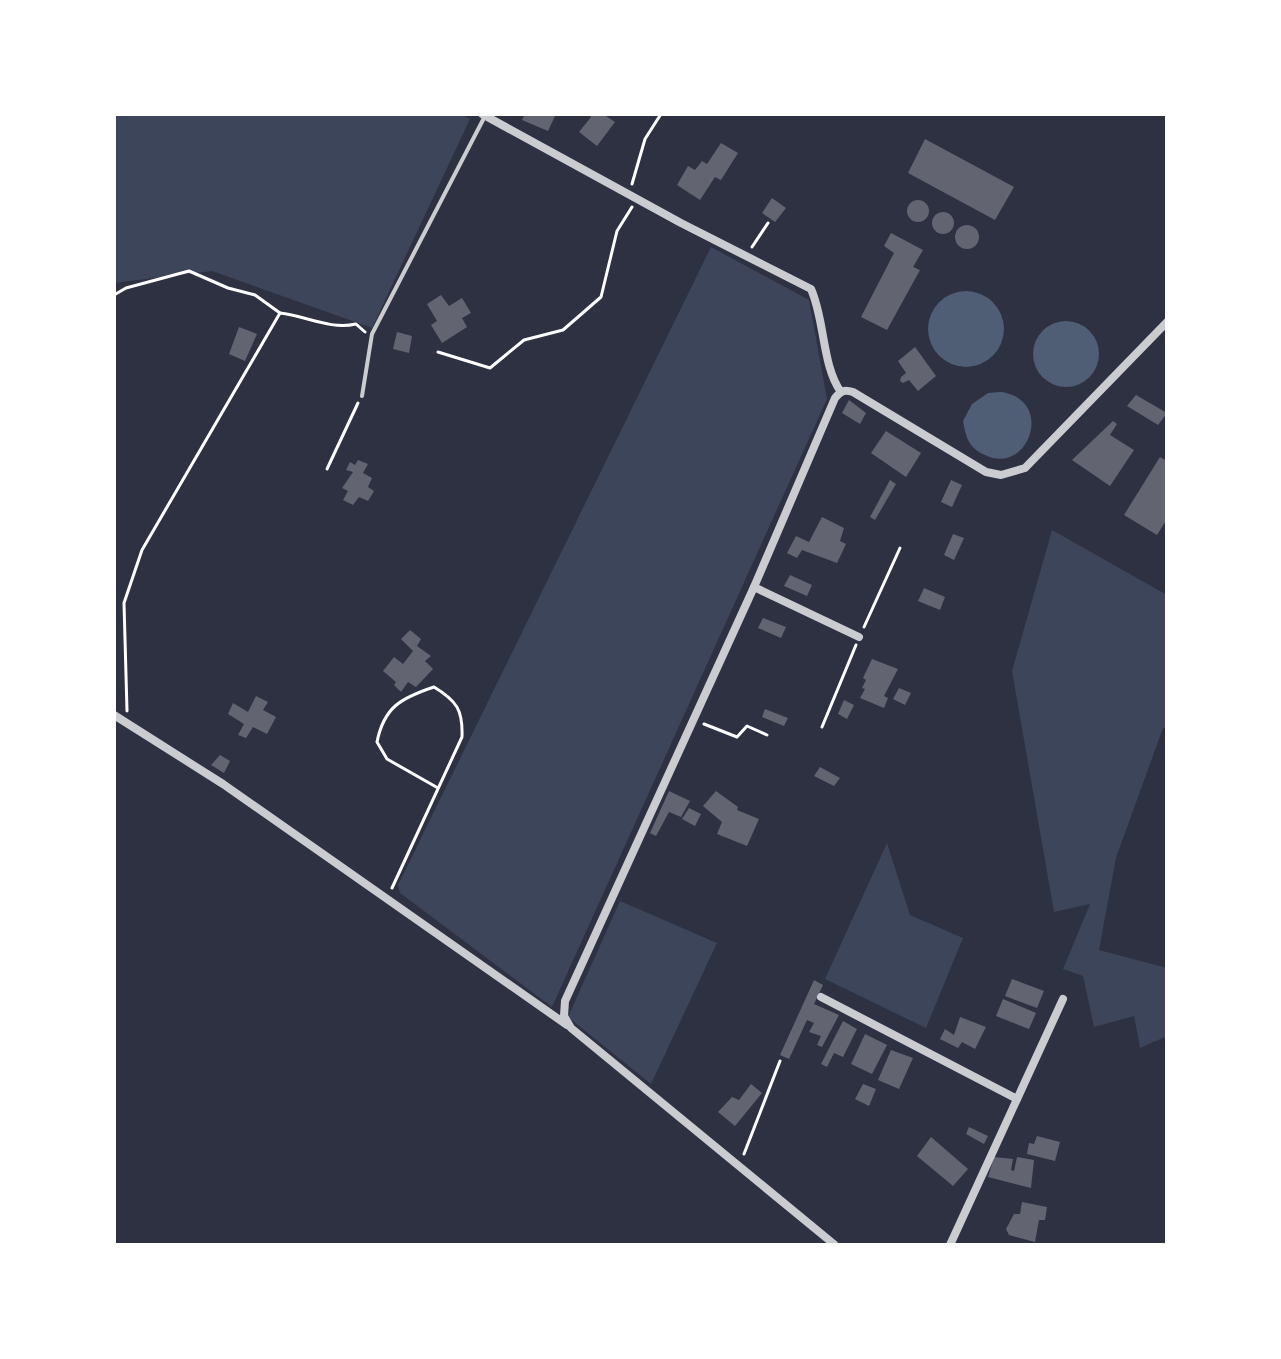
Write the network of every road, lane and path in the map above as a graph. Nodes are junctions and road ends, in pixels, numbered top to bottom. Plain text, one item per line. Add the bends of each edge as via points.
1 (661, 114) edge
2 (484, 115) edge
3 (633, 196) junction
4 (768, 223) dead end
5 (746, 256) junction
6 (114, 295) edge
7 (280, 313) junction
8 (1167, 322) edge
9 (372, 334) junction
10 (438, 352) dead end
11 (841, 392) junction
12 (362, 396) joint
13 (327, 469) dead end
14 (754, 587) junction
15 (859, 637) dead end
16 (114, 715) edge
17 (693, 720) junction
18 (128, 724) junction
19 (767, 735) dead end
20 (438, 788) junction
21 (388, 899) junction
22 (821, 997) dead end
23 (1063, 999) dead end
24 (571, 1028) junction
25 (780, 1061) dead end
26 (1017, 1099) junction
27 (739, 1167) junction
28 (835, 1245) edge
29 (950, 1245) edge

1 - 3 path via 645,139
2 - 3 street
2 - 9 lane
3 - 5 street
3 - 10 path via 617,231 601,297 563,330 524,340 490,368
4 - 5 path
5 - 11 street via 811,289 833,379
6 - 7 path via 189,271 255,295
7 - 9 path via 339,328 356,324
7 - 18 path via 142,550 124,603
8 - 11 street via 1025,468 1001,475 986,472 853,392
9 - 12 lane
11 - 14 street
12 - 13 path
14 - 15 street
14 - 17 street
16 - 18 street
17 - 19 path via 737,737 747,726
17 - 24 street via 565,1001 564,1016
18 - 21 street
20 - 20 path via 462,737 463,717 451,697 434,687 404,697 381,723 377,742 387,759
20 - 21 path
21 - 24 street
22 - 26 street
23 - 26 street
24 - 27 street
25 - 27 path
26 - 29 street
27 - 28 street

